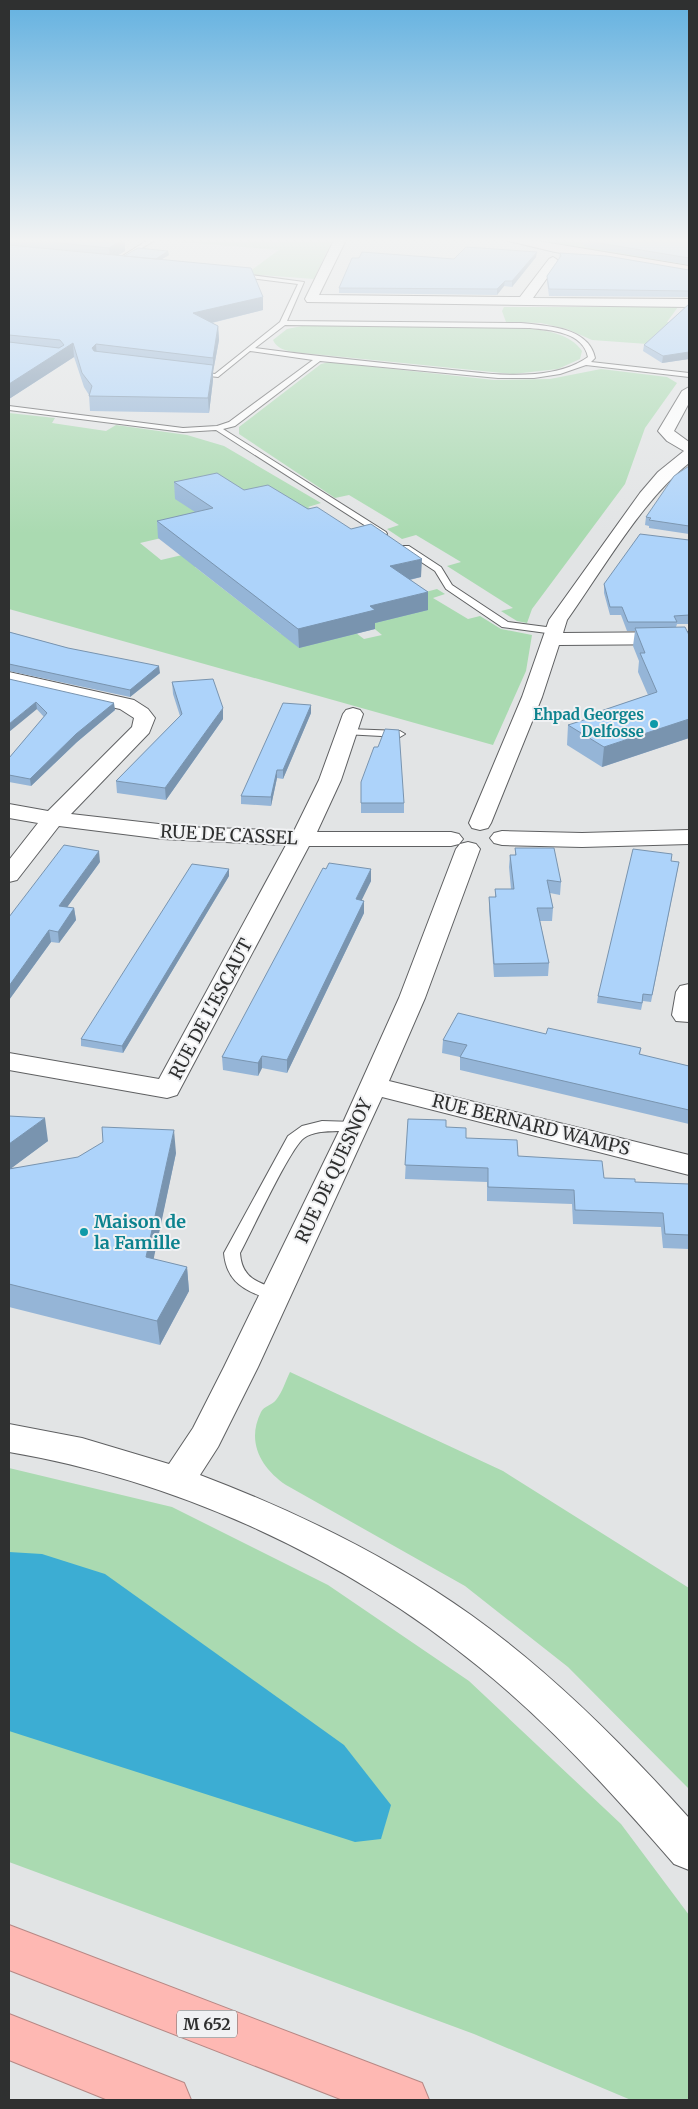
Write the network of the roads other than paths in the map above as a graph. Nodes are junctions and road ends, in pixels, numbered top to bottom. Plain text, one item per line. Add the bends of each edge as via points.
1 (266, 336) edge
2 (576, 336) edge
3 (249, 350) junction
4 (319, 359) junction
5 (584, 363) junction
6 (186, 372) edge
7 (689, 375) edge
8 (689, 391) edge
9 (9, 408) edge
10 (217, 428) junction
11 (689, 448) edge
12 (689, 455) edge
13 (622, 532) junction
14 (641, 534) edge
15 (389, 538) edge
16 (397, 543) edge
17 (552, 635) junction
18 (689, 638) edge
19 (9, 678) edge
20 (351, 723) joint
21 (400, 734) edge
22 (9, 811) edge
23 (54, 818) junction
24 (466, 837) junction
25 (689, 838) edge
26 (302, 839) junction
27 (9, 875) edge
28 (9, 1062) edge
29 (374, 1086) junction
30 (355, 1127) junction
31 (689, 1165) edge
32 (275, 1294) junction
33 (9, 1438) edge
34 (177, 1481) junction
35 (689, 1849) edge
36 (9, 1948) edge
37 (9, 2037) edge
38 (166, 2100) edge
39 (405, 2100) edge

1 - 3 lane
2 - 5 lane via 588,343 592,351 592,358
3 - 4 lane
3 - 6 lane via 216,376
4 - 5 lane via 498,376 534,376 579,367
4 - 10 lane via 232,424
5 - 7 lane
8 - 11 street via 666,431
9 - 10 lane via 183,430
10 - 15 lane
12 - 13 street, RUE DE QUESNOY via 660,479
13 - 14 street
13 - 17 street, RUE DE QUESNOY via 566,607
16 - 17 lane via 438,569 448,588 505,625
17 - 18 street
17 - 24 street, RUE DE QUESNOY via 532,697
19 - 23 street via 127,704 145,718 142,729
20 - 21 lane
20 - 26 street via 330,780
22 - 23 street, RUE DE CASSEL
23 - 26 street, RUE DE CASSEL via 166,832
23 - 27 street
24 - 25 street, RUE DE CASSEL via 491,848 502,838
24 - 26 street, RUE DE CASSEL
24 - 29 street, RUE DE QUESNOY via 412,998
26 - 28 street, RUE DE L'ESCAUT via 167,1090
29 - 30 street, RUE DE QUESNOY
29 - 31 street, RUE BERNARD WAMPS
30 - 32 street, RUE DE QUESNOY
30 - 32 lane via 324,1124 305,1130 293,1139 232,1253 232,1262 245,1283
32 - 34 street, RUE DE QUESNOY via 206,1437
33 - 34 street via 115,1461
34 - 35 street via 290,1528 370,1570 455,1626 579,1731
36 - 39 highway, M 652
37 - 38 highway

